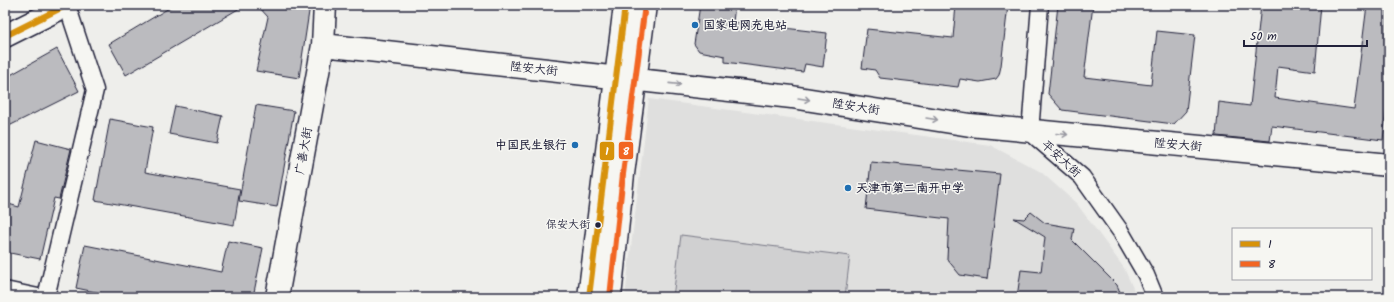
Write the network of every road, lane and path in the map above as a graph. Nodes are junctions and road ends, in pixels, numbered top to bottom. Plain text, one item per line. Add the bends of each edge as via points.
1 (67, 5) edge
2 (325, 5) edge
3 (625, 5) edge
4 (645, 5) edge
5 (1040, 5) edge
6 (5, 36) edge
7 (323, 45) junction
8 (626, 79) junction
9 (1030, 132) junction
10 (1389, 165) edge
11 (5, 290) edge
12 (38, 297) edge
13 (46, 297) edge
14 (277, 297) edge
15 (589, 297) edge
16 (610, 297) edge
17 (1155, 297) edge

1 - 6 street
1 - 13 street via 96,90
2 - 7 street, 广善大街
3 - 8 street
4 - 8 street
5 - 9 street, 平安大街
7 - 8 street, 陞安大街
7 - 14 street, 广善大街
8 -> 9 street, 陞安大街 via 792,97
8 - 15 street
8 - 16 street via 623,174
9 -> 10 street, 陞安大街
9 - 17 street, 平安大街 via 1082,177 1121,232 1146,275
11 - 12 street

